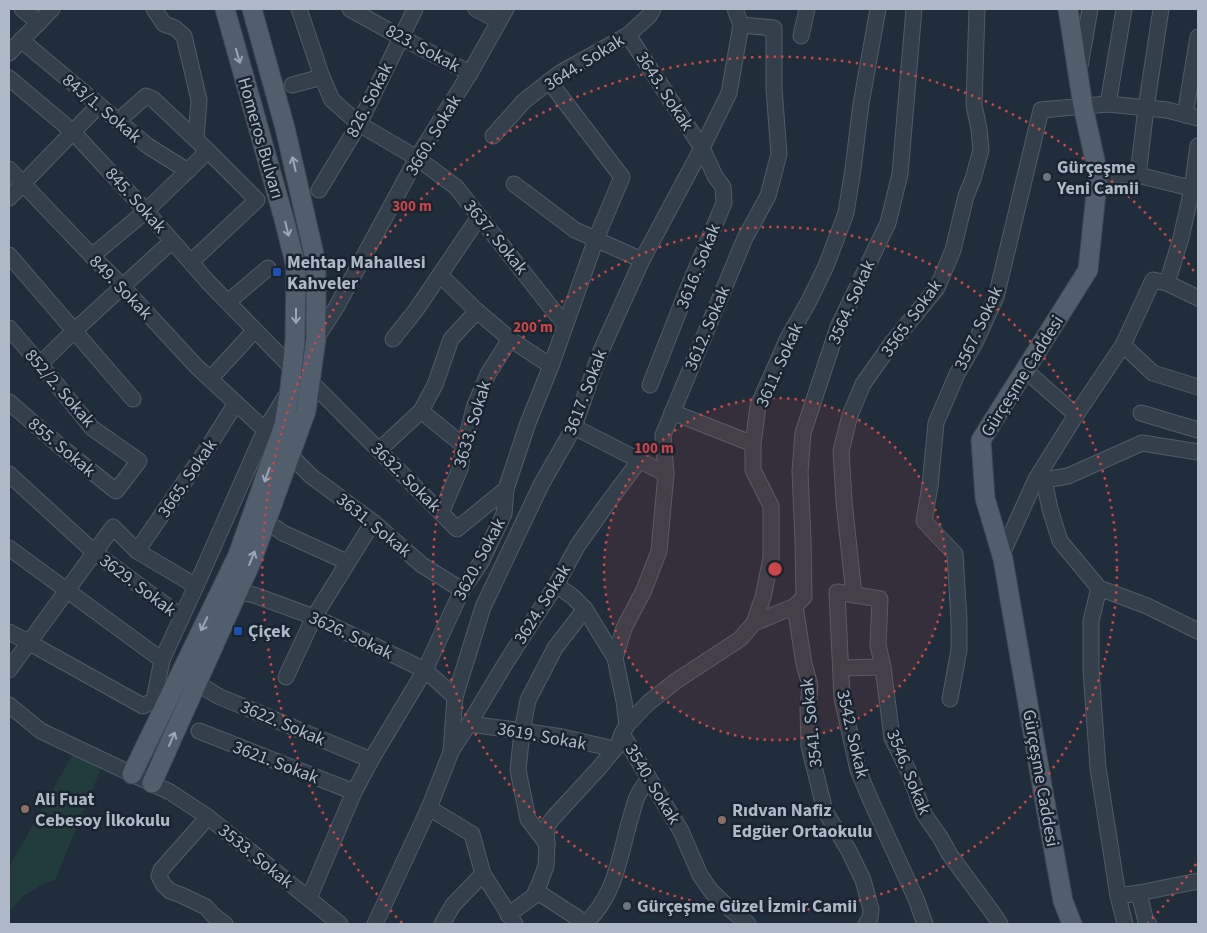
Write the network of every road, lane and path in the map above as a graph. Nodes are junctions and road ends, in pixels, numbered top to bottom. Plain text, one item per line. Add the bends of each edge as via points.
1 (22, 9) edge
2 (52, 9) edge
3 (154, 9) edge
4 (225, 9) edge
5 (252, 9) edge
6 (299, 9) edge
7 (350, 9) edge
8 (415, 9) edge
9 (476, 9) edge
10 (653, 9) edge
11 (734, 9) edge
12 (807, 9) edge
13 (878, 9) edge
14 (914, 9) edge
15 (977, 9) edge
16 (1068, 9) edge
17 (1090, 9) edge
18 (1124, 9) edge
19 (1161, 9) edge
20 (503, 15) edge
21 (39, 23) junction
22 (741, 25) junction
23 (628, 34) junction
24 (801, 36) dead end
25 (1198, 37) edge
26 (402, 38) junction
27 (21, 40) junction
28 (9, 53) edge
29 (470, 73) junction
30 (1078, 76) junction
31 (322, 77) junction
32 (9, 78) edge
33 (549, 81) junction
34 (292, 85) dead end
35 (1108, 104) junction
36 (98, 105) junction
37 (1083, 106) junction
38 (1146, 108) junction
39 (1192, 117) edge
40 (118, 121) junction
41 (359, 124) junction
42 (73, 132) junction
43 (493, 136) dead end
44 (196, 140) junction
45 (1198, 146) edge
46 (702, 148) junction
47 (208, 151) junction
48 (418, 158) junction
49 (9, 169) edge
50 (188, 171) junction
51 (1098, 174) junction
52 (1138, 175) junction
53 (22, 183) junction
54 (514, 184) dead end
55 (1195, 189) edge
56 (319, 190) dead end
57 (9, 198) edge
58 (146, 211) junction
59 (479, 217) junction
60 (596, 239) junction
61 (172, 240) junction
62 (9, 255) edge
63 (92, 256) junction
64 (642, 260) junction
65 (191, 262) junction
66 (268, 268) dead end
67 (440, 275) junction
68 (1167, 283) junction
69 (123, 287) junction
70 (1198, 298) edge
71 (228, 302) junction
72 (477, 311) junction
73 (566, 324) junction
74 (9, 328) edge
75 (255, 330) junction
76 (74, 331) junction
77 (393, 339) dead end
78 (510, 339) junction
79 (316, 340) junction
80 (1123, 346) junction
81 (40, 364) junction
82 (551, 366) junction
83 (292, 368) junction
84 (1025, 370) junction
85 (210, 379) junction
86 (310, 381) junction
87 (650, 385) dead end
88 (1198, 387) edge
89 (290, 388) junction
90 (133, 399) dead end
91 (9, 402) edge
92 (236, 403) junction
93 (421, 411) junction
94 (672, 412) junction
95 (1141, 413) dead end
96 (1076, 415) junction
97 (574, 427) junction
98 (265, 430) junction
99 (1198, 430) edge
100 (753, 444) junction
101 (464, 446) junction
102 (379, 450) junction
103 (1198, 452) edge
104 (290, 455) junction
105 (639, 461) junction
106 (9, 474) edge
107 (666, 474) junction
108 (1040, 479) junction
109 (506, 489) junction
110 (116, 491) joint
111 (441, 513) junction
112 (266, 522) junction
113 (373, 522) junction
114 (9, 548) edge
115 (94, 552) junction
116 (137, 552) junction
117 (1002, 554) junction
118 (348, 562) junction
119 (556, 585) junction
120 (196, 586) junction
121 (1099, 588) junction
122 (462, 590) junction
123 (66, 591) junction
124 (238, 592) junction
125 (854, 595) junction
126 (799, 601) junction
127 (585, 609) junction
128 (182, 617) junction
129 (314, 617) junction
130 (754, 623) junction
131 (1198, 631) edge
132 (9, 632) edge
133 (28, 642) junction
134 (615, 658) junction
135 (162, 660) junction
136 (841, 668) junction
137 (882, 668) junction
138 (9, 670) edge
139 (424, 670) junction
140 (286, 677) dead end
141 (197, 682) junction
142 (454, 697) junction
143 (950, 699) dead end
144 (9, 705) edge
145 (469, 724) junction
146 (625, 730) junction
147 (522, 731) junction
148 (199, 732) dead end
149 (614, 749) junction
150 (451, 752) junction
151 (371, 760) junction
152 (132, 774) junction
153 (648, 778) junction
154 (152, 783) junction
155 (354, 792) junction
156 (429, 808) junction
157 (208, 817) junction
158 (547, 844) junction
159 (484, 874) junction
160 (1198, 881) edge
161 (536, 891) junction
162 (1139, 894) junction
163 (1118, 896) junction
164 (309, 898) junction
165 (511, 919) edge
166 (868, 921) edge
167 (1069, 923) edge
168 (225, 924) edge
169 (340, 924) edge
170 (375, 924) edge
171 (442, 924) edge
172 (586, 924) edge
173 (748, 924) edge
174 (925, 924) edge
175 (1000, 924) edge
176 (1125, 924) edge
177 (1149, 924) edge

1 - 21 street
2 - 21 street
3 - 44 street via 164,24 184,36 199,100
4 -> 83 main road, Homeros Bulvarı via 296,267 296,340
79 -> 5 main road, Homeros Bulvarı via 316,263 285,128
6 - 31 street, 3637. Sokak
7 - 26 street, 823. Sokak
8 - 26 street, 826. Sokak
9 - 20 street
10 - 23 street, 3644. Sokak
11 - 22 street
12 - 24 street
13 - 100 street, 3611. Sokak via 846,213 826,266 788,338 758,406
14 - 126 street, 3564. Sokak via 900,174 888,223 838,327 803,433 800,472 803,540
15 - 125 street, 3565. Sokak via 974,106 981,150 953,250 937,288 863,384 850,415 841,451
16 - 30 main road, Gürçeşme Caddesi
17 - 30 street
18 - 35 street
19 - 38 street
20 - 29 street, 3660. Sokak
21 - 27 street
22 - 46 street, 3617. Sokak via 729,93
22 - 94 street, 3612. Sokak via 774,28 779,154 768,196 744,238
23 - 33 street, 3644. Sokak
23 - 46 street, 3643. Sokak
25 - 39 street
26 - 29 street, 823. Sokak
26 - 41 street, 826. Sokak
27 - 28 street
27 - 36 street, 843/1. Sokak
29 - 48 street, 3660. Sokak
30 - 37 main road, Gürçeşme Caddesi
31 - 34 street
31 - 41 street, 3637. Sokak via 332,100
32 - 42 street, 845. Sokak
33 - 43 street, 3644. Sokak via 524,101
33 - 60 street, 3620. Sokak via 622,176
35 - 37 street
35 - 38 street
36 - 40 street, 843/1. Sokak
36 - 42 street
37 - 51 main road, Gürçeşme Caddesi
37 - 143 street, 3567. Sokak via 1041,110 996,297 936,423 924,520 955,554 959,650
38 - 39 street
38 - 52 street
40 - 44 street via 146,96 154,99
40 - 50 street, 843/1. Sokak via 148,146
41 - 48 street, 3637. Sokak
41 - 56 street, 826. Sokak
42 - 53 street
42 - 58 street, 845. Sokak
44 - 47 street
45 - 55 street
46 - 64 street, 3617. Sokak
46 - 87 street, 3616. Sokak via 724,187 724,203
47 - 50 street
47 - 65 street via 257,200
48 - 59 street, 3637. Sokak via 456,187
48 - 79 street, 3660. Sokak
49 - 53 street, 849. Sokak
50 - 58 street
51 - 52 street
51 - 84 main road, Gürçeşme Caddesi via 1088,270
52 - 55 street
53 - 57 street
53 - 63 street, 849. Sokak
54 - 60 street via 574,230
55 - 68 street
58 - 61 street, 845. Sokak
58 - 63 street
59 - 67 street
59 - 73 street, 3637. Sokak
60 - 64 street
60 - 73 street, 3620. Sokak
61 - 65 street, 845. Sokak
61 - 69 street
62 - 76 street
63 - 69 street, 849. Sokak
64 - 97 street, 3617. Sokak via 600,353
65 - 71 street, 845. Sokak
66 - 71 street
67 - 72 street
67 - 77 street
68 - 70 street
68 - 80 street via 1153,280
69 - 76 street
69 - 85 street, 849. Sokak
71 - 75 street, 845. Sokak
72 - 78 street
72 - 93 street via 451,339 435,384
73 - 82 street, 3620. Sokak
74 - 81 street, 852/2. Sokak
75 - 83 street, 845. Sokak
75 - 85 street
76 - 81 street
76 - 90 street
78 - 82 street
78 - 101 street, 3633. Sokak via 488,374 475,404
79 - 86 main road, Homeros Bulvarı
80 - 88 street via 1153,373
80 - 96 street
81 - 110 street, 852/2. Sokak via 92,428 138,461
82 - 109 street, 3620. Sokak
83 - 86 street, 3632. Sokak
83 - 89 main road, Homeros Bulvarı
84 - 96 street
84 - 117 main road, Gürçeşme Caddesi via 981,440 985,498
85 - 92 street, 849. Sokak
86 - 102 street, 3632. Sokak
86 - 104 main road, Homeros Bulvarı via 306,411
89 - 98 street
89 -> 152 main road, Homeros Bulvarı via 284,425 238,555
91 - 110 street, 855. Sokak
92 - 98 street
92 - 116 street, 3665. Sokak
93 - 101 street
93 - 102 street
94 - 100 street
94 - 107 street, 3612. Sokak via 663,435
95 - 99 street
96 - 108 street
97 - 105 street
97 - 142 street, 3617. Sokak via 541,485 483,607
98 - 120 street
100 - 130 street, 3611. Sokak via 753,470 771,506 772,558
101 - 111 street, 3633. Sokak via 460,468
102 - 111 street, 3632. Sokak
103 - 108 street via 1142,443 1068,476
104 - 112 main road, Homeros Bulvarı
104 - 113 street, 3631. Sokak via 311,476
105 - 107 street
105 - 119 street, 3624. Sokak via 578,545
106 - 115 street, 3629. Sokak
107 - 134 street, 3612. Sokak via 659,551 624,628
108 - 117 street
108 - 121 street via 1060,541
109 - 111 street, 3632. Sokak via 457,528
109 - 122 street, 3620. Sokak via 504,514 480,564
112 - 118 street
124 -> 112 main road, Homeros Bulvarı
113 - 118 street
113 - 122 street, 3631. Sokak via 422,565
114 - 123 street
115 - 116 street via 113,527
115 - 123 street
115 - 128 street, 3629. Sokak
116 - 120 street
117 - 167 main road, Gürçeşme Caddesi
118 - 129 street
119 - 127 street, 3540. Sokak
119 - 145 street, 3624. Sokak
120 - 128 street
121 - 131 street via 1147,606
121 - 163 street via 1091,621 1091,670 1098,768
122 - 139 street, 3620. Sokak
123 - 133 street
123 - 135 street
124 - 129 street, 3626. Sokak
124 - 141 main road, Homeros Bulvarı
125 - 136 street, 3542. Sokak via 838,592
125 - 137 street, 3546. Sokak via 880,599 878,645
126 - 130 street
126 - 166 street, 3541. Sokak via 804,664 810,685 809,746 825,810 863,880 871,909
127 - 134 street, 3540. Sokak
127 - 147 street via 555,648 528,700
128 - 135 street
129 - 139 street, 3626. Sokak
129 - 140 street
130 - 146 street, 3611. Sokak via 740,639 648,703
132 - 133 street
133 - 135 street via 143,706 154,700
133 - 138 street
134 - 146 street, 3540. Sokak via 624,701
136 - 137 street
136 - 174 street, 3542. Sokak via 842,698 858,770
137 - 175 street, 3546. Sokak via 892,738 924,814
139 - 142 street, 3626. Sokak
139 - 151 street, 3620. Sokak
141 - 151 street, 3622. Sokak via 218,696
154 -> 141 main road, Homeros Bulvarı
142 - 150 street, 3617. Sokak
144 - 152 street, 3533. Sokak via 42,731
145 - 147 street, 3619. Sokak
145 - 150 street, 3624. Sokak
146 - 149 street, 3611. Sokak
146 - 153 street, 3540. Sokak
147 - 149 street, 3619. Sokak
147 - 158 street via 518,770 528,819
148 - 155 street, 3621. Sokak
149 - 158 street, 3611. Sokak via 552,818 546,828
150 - 156 street, 3617. Sokak
151 - 155 street, 3620. Sokak
152 - 154 street, 3533. Sokak
153 - 172 street via 638,795 616,872 605,898
153 - 173 street, 3540. Sokak via 681,831 700,875 711,891
154 - 157 street, 3533. Sokak
155 - 164 street, 3620. Sokak
156 - 159 street via 472,834
156 - 170 street, 3617. Sokak
157 - 164 street, 3533. Sokak
157 - 168 street via 159,876 170,891 206,907
158 - 161 street, 3611. Sokak via 546,866
159 - 165 street
159 - 171 street via 453,905
160 - 162 street
161 - 165 street
161 - 172 street
162 - 163 street
162 - 177 street
163 - 176 street
164 - 169 street, 3533. Sokak

